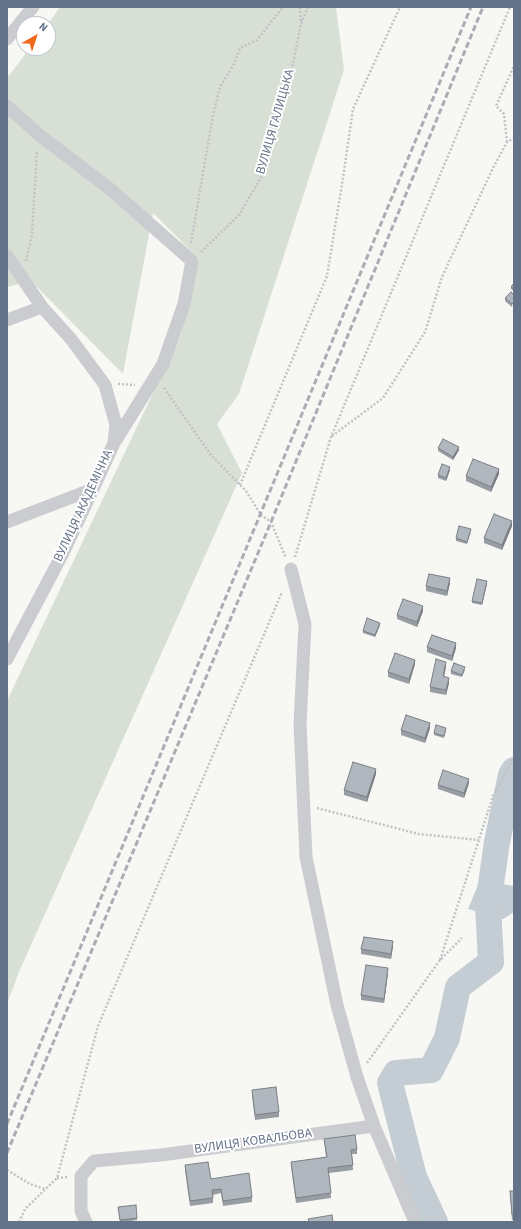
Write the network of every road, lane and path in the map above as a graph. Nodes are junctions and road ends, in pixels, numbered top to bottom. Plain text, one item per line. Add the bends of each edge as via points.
1 (33, 7) edge
2 (283, 7) edge
3 (300, 7) edge
4 (308, 7) edge
5 (400, 7) edge
6 (510, 7) edge
7 (301, 24) junction
8 (7, 39) edge
9 (514, 66) edge
10 (7, 106) edge
11 (38, 134) junction
12 (514, 138) edge
13 (507, 142) junction
14 (7, 256) edge
15 (190, 259) junction
16 (23, 277) junction
17 (42, 307) junction
18 (7, 320) edge
19 (155, 375) junction
20 (105, 385) junction
21 (332, 437) junction
22 (114, 443) junction
23 (240, 485) junction
24 (93, 490) junction
25 (7, 522) edge
26 (291, 569) junction
27 (282, 592) dead end
28 (7, 659) edge
29 (514, 757) edge
30 (304, 805) junction
31 (479, 840) junction
32 (462, 938) dead end
33 (440, 960) junction
34 (357, 1078) junction
35 (374, 1126) junction
36 (7, 1170) edge
37 (45, 1189) junction
38 (19, 1222) edge
39 (86, 1222) edge
40 (415, 1222) edge

1 - 8 street
2 - 15 path via 257,40 240,48 220,87
3 - 7 path
4 - 7 path, ВУЛИЦЯ ГАЛИЦЬКА
5 - 23 path via 353,109 327,276
6 - 21 path
7 - 15 path, ВУЛИЦЯ ГАЛИЦЬКА via 288,88 262,176 239,215
9 - 13 path via 496,106 504,114
10 - 11 street
11 - 15 street via 110,189
11 - 16 path via 32,234
12 - 13 path
13 - 21 path via 442,277 425,332 383,398
14 - 16 street, ВУЛИЦЯ АКАДЕМІЧНА
15 - 19 street via 184,304 163,364
16 - 17 street, ВУЛИЦЯ АКАДЕМІЧНА
17 - 18 street
17 - 20 street, ВУЛИЦЯ АКАДЕМІЧНА via 71,339
19 - 20 path via 138,385
19 - 22 street
19 - 23 path via 210,455
20 - 22 street, ВУЛИЦЯ АКАДЕМІЧНА via 116,425
21 - 26 path
22 - 24 street, ВУЛИЦЯ АКАДЕМІЧНА
23 - 26 path via 260,515 271,522
24 - 25 street
24 - 28 street, ВУЛИЦЯ АКАДЕМІЧНА
26 - 30 street via 305,624 300,724
27 - 37 path via 98,1026 57,1178
29 - 31 path via 493,796
30 - 31 path via 419,834
30 - 34 street via 306,857 337,1005
31 - 33 path
32 - 33 path
33 - 34 path
34 - 35 street
35 - 39 street, ВУЛИЦЯ КОВАЛЬОВА via 161,1155 94,1161 81,1176 82,1211
35 - 40 street
36 - 37 path via 30,1184
37 - 38 path via 25,1209

